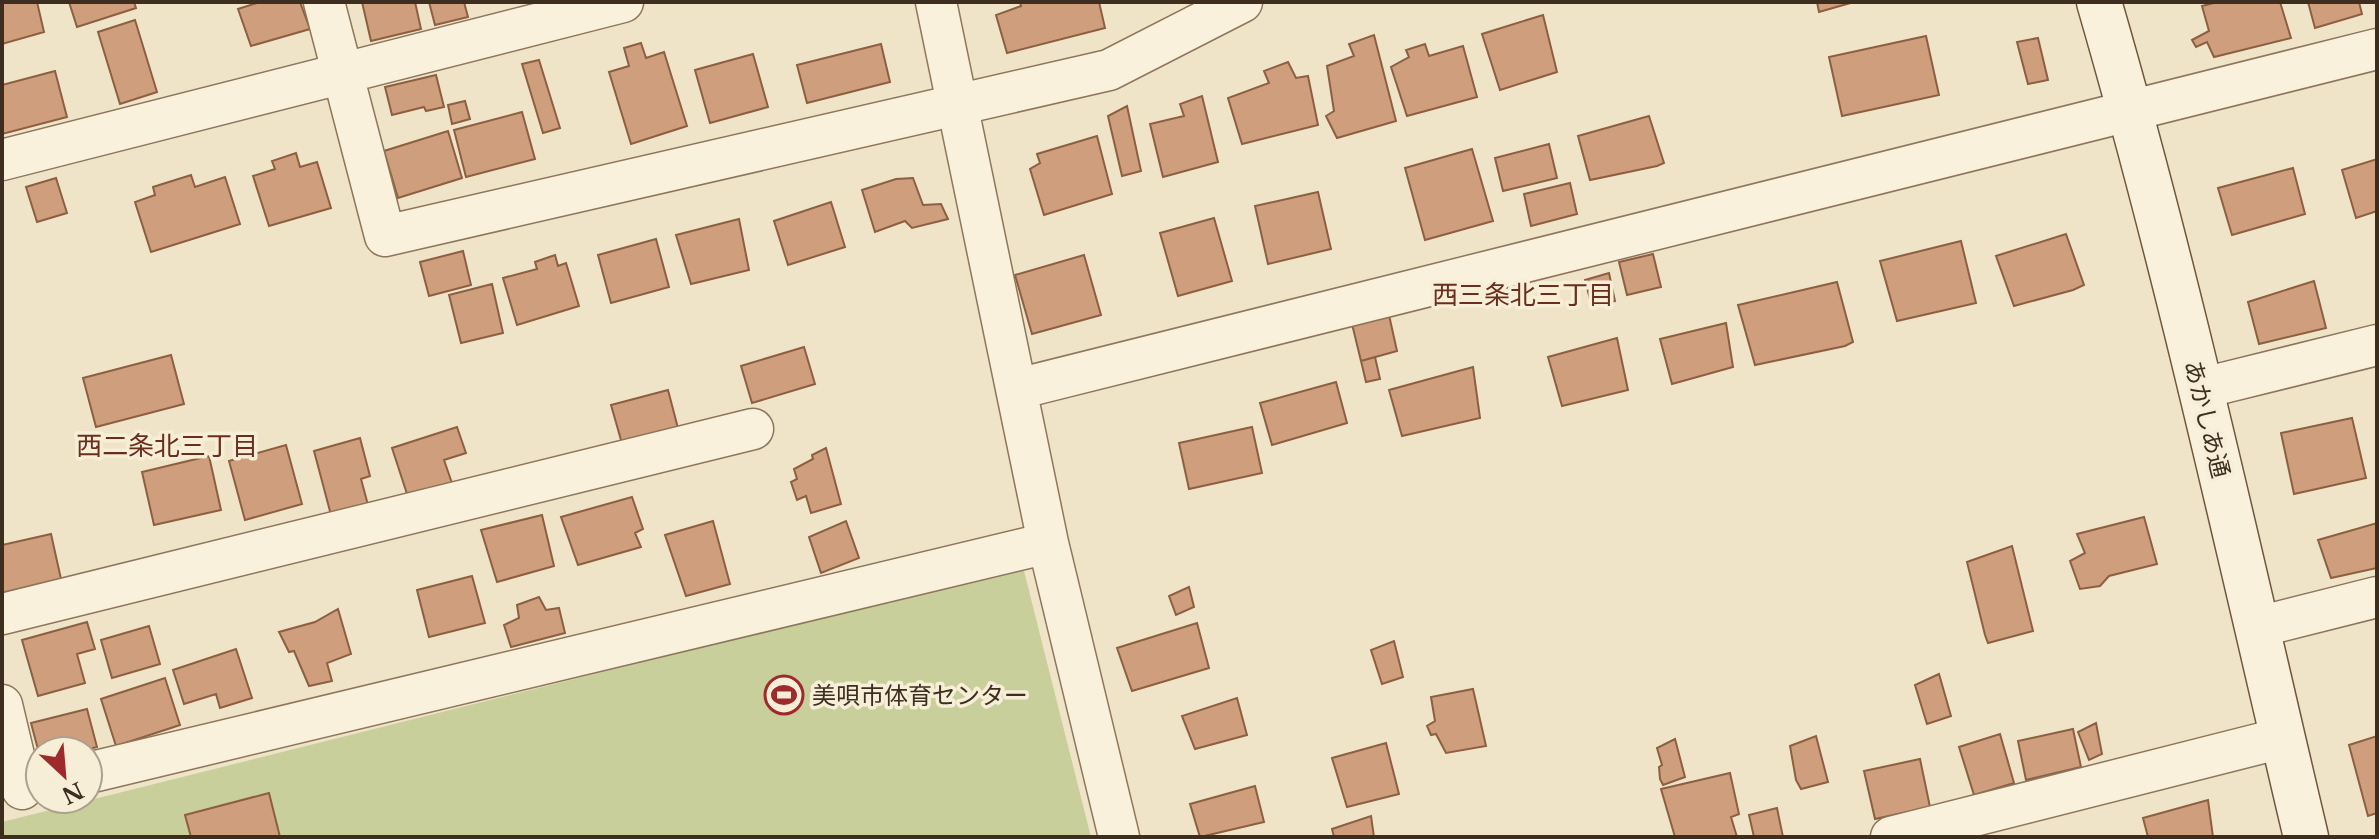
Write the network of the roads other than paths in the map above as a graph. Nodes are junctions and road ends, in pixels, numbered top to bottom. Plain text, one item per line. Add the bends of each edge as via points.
1 (324, 2) edge
2 (623, 2) edge
3 (936, 2) edge
4 (1242, 2) edge
5 (2099, 2) edge
6 (2377, 49) edge
7 (342, 74) junction
8 (955, 104) junction
9 (2131, 112) junction
10 (2, 160) edge
11 (2377, 345) edge
12 (1017, 389) junction
13 (2199, 389) junction
14 (753, 429) dead end
15 (1048, 543) junction
16 (2377, 597) edge
17 (2, 614) edge
18 (2258, 627) junction
19 (2, 705) edge
20 (2282, 738) junction
21 (104, 769) edge
22 (21, 789) edge
23 (1119, 837) edge
24 (1891, 837) edge
25 (2306, 837) edge

1 - 7 street
2 - 7 street
3 - 8 street
4 - 8 street via 1109,70
5 - 9 street, あかしあ通
6 - 9 street
7 - 8 street via 385,236
7 - 10 street
8 - 12 street
9 - 12 street
9 - 13 street, あかしあ通
11 - 13 street
12 - 15 street
13 - 18 street, あかしあ通
14 - 17 street
15 - 21 street
15 - 23 street
16 - 18 street
18 - 20 street, あかしあ通
19 - 22 street
20 - 24 street
20 - 25 street, あかしあ通

